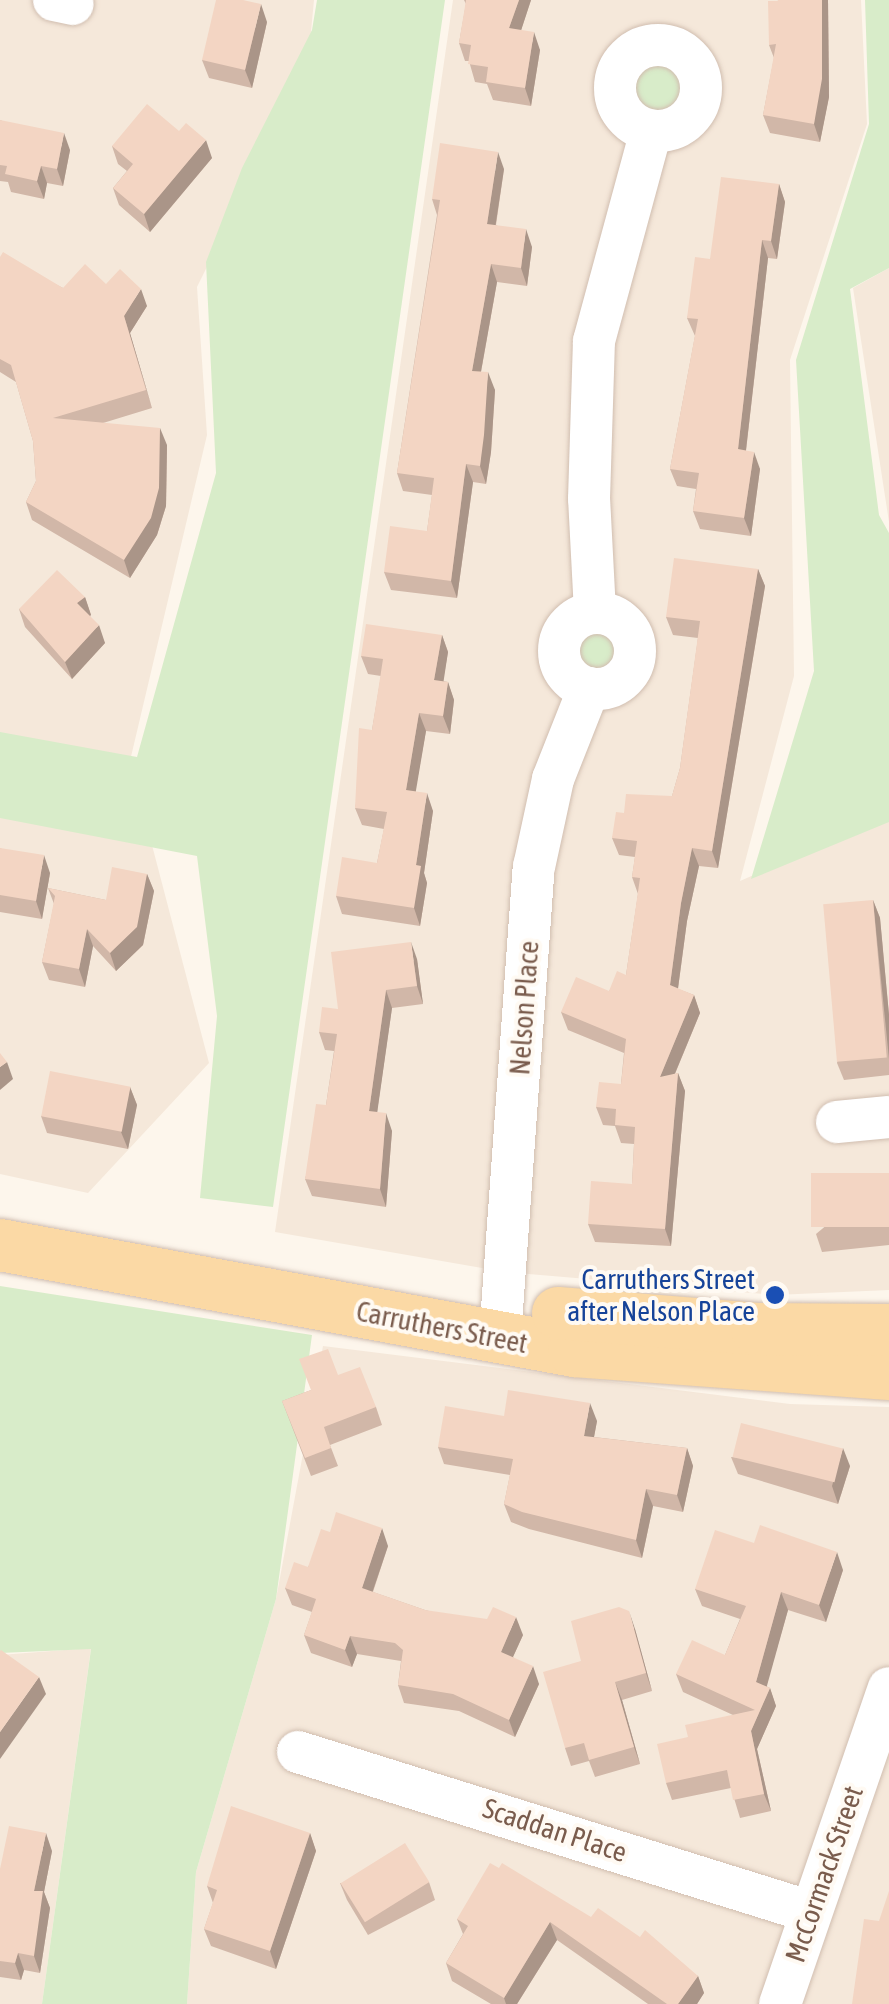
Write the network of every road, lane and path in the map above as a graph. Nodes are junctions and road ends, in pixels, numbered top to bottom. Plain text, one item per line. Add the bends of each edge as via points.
1 (651, 131) dead end
2 (889, 1117) edge
3 (837, 1122) dead end
4 (0, 1212) edge
5 (0, 1245) edge
6 (501, 1320) junction
7 (889, 1330) edge
8 (889, 1374) edge
9 (889, 1688) edge
10 (880, 1743) edge
11 (298, 1752) dead end
12 (811, 1912) junction
13 (780, 2004) edge

1 - 6 street, Nelson Place via 594,341 588,498 595,612 623,622 635,649 618,683 589,688 552,779 534,867
2 - 3 street
4 - 6 main road, Carruthers Street
5 - 6 main road, Carruthers Street
6 - 7 main road, Carruthers Street
6 - 8 main road, Carruthers Street via 646,1360
9 - 10 street, McCormack Street
10 - 12 street, McCormack Street
11 - 12 street, Scaddan Place
12 - 13 street, McCormack Street

